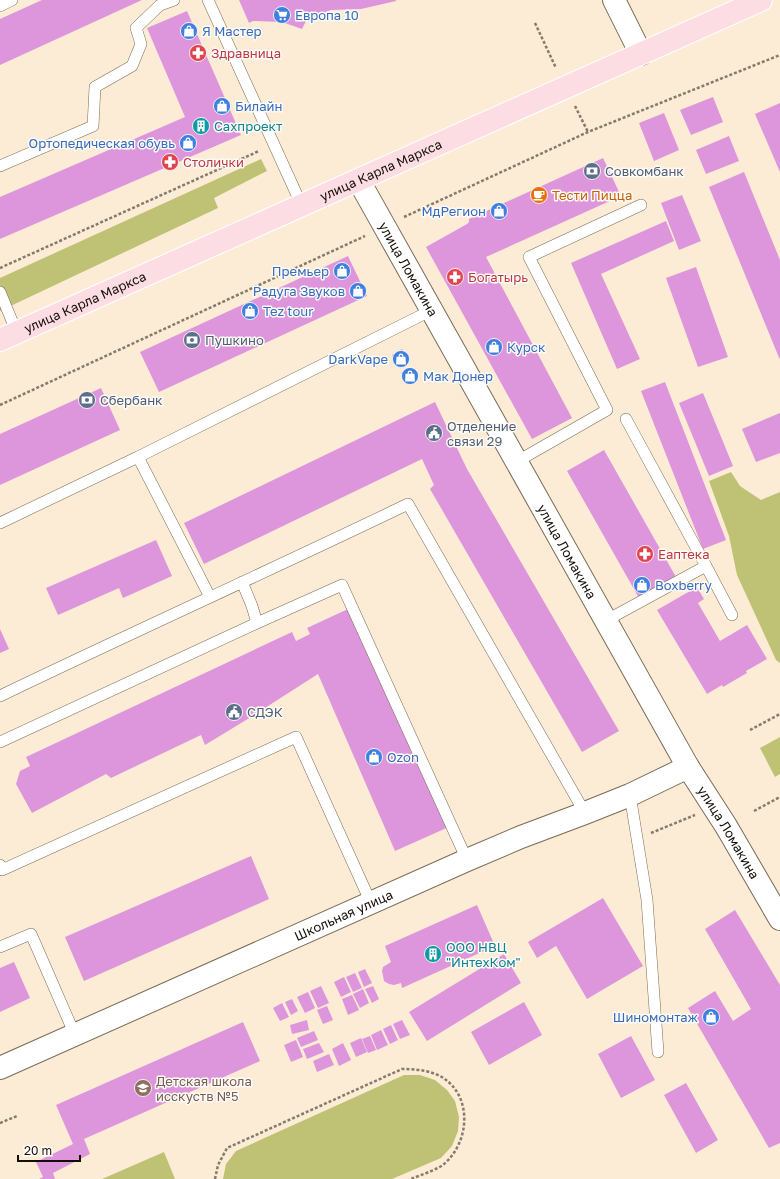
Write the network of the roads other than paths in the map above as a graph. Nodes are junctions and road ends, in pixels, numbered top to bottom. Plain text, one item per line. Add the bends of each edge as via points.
1 (12, 0) edge
2 (174, 0) edge
3 (208, 0) edge
4 (614, 0) edge
5 (762, 0) edge
6 (159, 3) edge
7 (0, 6) edge
8 (641, 54) junction
9 (0, 166) edge
10 (359, 181) junction
11 (641, 205) dead end
12 (302, 206) junction
13 (0, 292) edge
14 (432, 310) junction
15 (9, 337) edge
16 (626, 419) dead end
17 (138, 457) junction
18 (516, 462) junction
19 (0, 523) edge
20 (706, 566) junction
21 (242, 582) junction
22 (210, 597) junction
23 (732, 616) dead end
24 (605, 621) junction
25 (257, 623) junction
26 (0, 696) edge
27 (0, 742) edge
28 (688, 767) junction
29 (630, 795) junction
30 (585, 814) junction
31 (467, 860) junction
32 (0, 865) edge
33 (371, 903) junction
34 (780, 920) edge
35 (0, 947) edge
36 (75, 1035) junction
37 (658, 1052) dead end
38 (0, 1068) edge

1 - 7 lane
2 - 6 lane
3 - 12 lane
4 - 8 main road
5 - 8 main road, улица Карла Маркса
6 - 9 lane via 136,28 141,44 132,66 95,87 93,126
8 - 10 main road, улица Карла Маркса
10 - 12 main road, улица Карла Маркса
10 - 14 main road, улица Ломакина
11 - 18 lane via 529,257 607,410
12 - 15 main road, улица Карла Маркса
13 - 15 lane
14 - 17 lane
14 - 18 main road, улица Ломакина
16 - 20 lane
17 - 19 lane
17 - 22 lane
18 - 24 main road, улица Ломакина
20 - 23 lane
20 - 24 lane
21 - 22 lane
21 - 25 lane
21 - 30 lane via 408,504
22 - 26 lane
24 - 28 main road, улица Ломакина
25 - 27 lane
25 - 31 lane via 342,585
28 - 29 main road, Школьная улица
28 - 34 main road, улица Ломакина via 726,826
29 - 30 main road, Школьная улица
29 - 37 lane via 647,900
30 - 31 main road, Школьная улица
31 - 33 main road, Школьная улица
32 - 33 lane via 2,870 296,737
33 - 36 main road, Школьная улица
35 - 36 lane via 31,934
36 - 38 main road, Школьная улица

